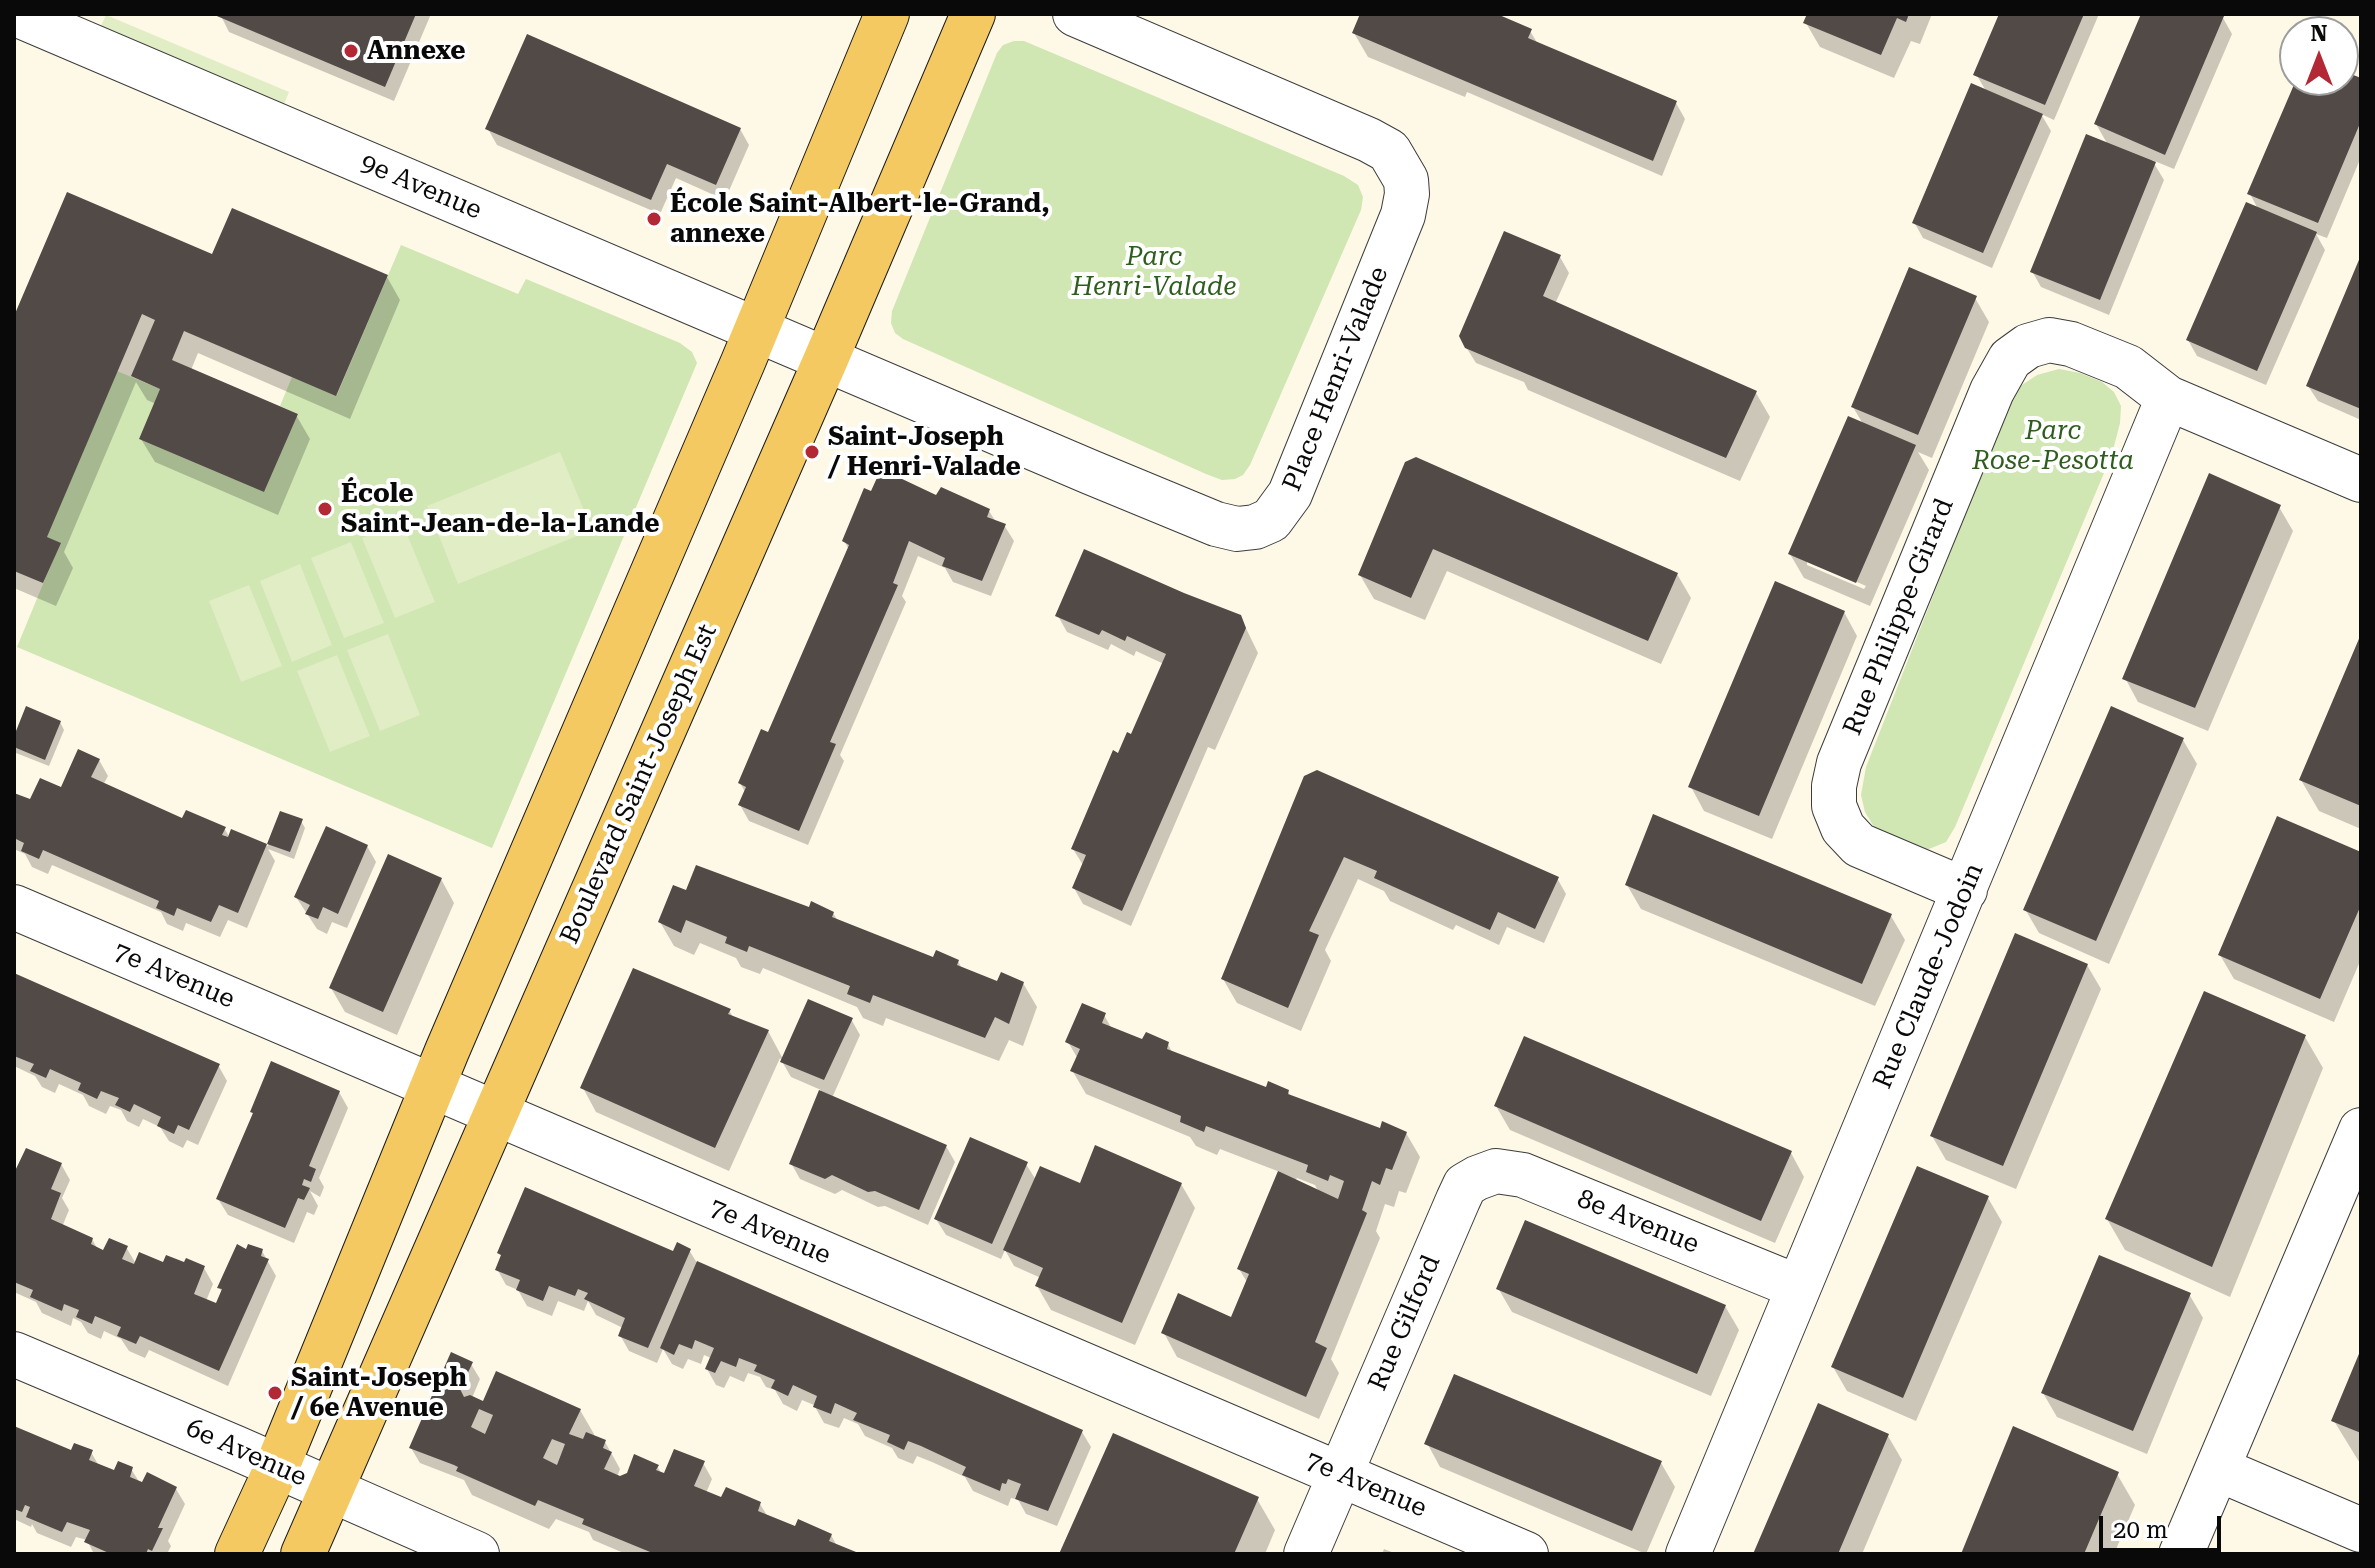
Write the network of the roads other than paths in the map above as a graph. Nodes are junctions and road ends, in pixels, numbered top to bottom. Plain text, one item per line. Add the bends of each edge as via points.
1 (16, 14) edge
2 (887, 14) edge
3 (973, 14) edge
4 (1075, 14) edge
5 (757, 329) junction
6 (826, 359) junction
7 (2168, 398) junction
8 (2361, 480) edge
9 (1965, 890) junction
10 (14, 907) edge
11 (431, 1088) junction
12 (494, 1114) junction
13 (2361, 1130) edge
14 (1477, 1178) joint
15 (1798, 1287) junction
16 (14, 1354) edge
17 (277, 1467) junction
18 (2218, 1469) junction
19 (1341, 1475) junction
20 (332, 1492) junction
21 (2361, 1530) edge
22 (237, 1554) edge
23 (303, 1554) edge
24 (477, 1554) edge
25 (1306, 1554) edge
26 (1526, 1554) edge
27 (1688, 1554) edge
28 (2181, 1554) edge

1 - 5 street, 9e Avenue
2 - 5 main road
3 - 6 main road, Boulevard Saint-Joseph Est
4 - 6 street, Place Henri-Valade via 1369,140 1389,151 1401,168 1407,194 1403,215 1282,509 1255,527 1216,524
5 - 6 street, 9e Avenue
5 - 11 main road
6 - 12 main road, Boulevard Saint-Joseph Est
7 - 8 street, Rue Philippe-Girard
7 - 9 street, Rue Claude-Jodoin
7 - 9 street, Rue Philippe-Girard via 2128,367 2049,340 2010,359 1992,391 1834,786 1834,806 1843,828 1859,845
9 - 15 street, Rue Claude-Jodoin
10 - 11 street, 7e Avenue
11 - 12 street, 7e Avenue
11 - 17 main road
12 - 19 street, 7e Avenue
12 - 20 main road, Boulevard Saint-Joseph Est
13 - 18 street
14 - 15 street, 8e Avenue via 1496,1171 1523,1175
14 - 19 street, Rue Gilford via 1465,1185 1458,1200
15 - 27 street, Rue Claude-Jodoin
16 - 17 street, 6e Avenue
17 - 20 street, 6e Avenue
17 - 22 main road
18 - 21 street
18 - 28 street
19 - 25 street
19 - 26 street, 7e Avenue
20 - 23 main road, Boulevard Saint-Joseph Est
20 - 24 street, 6e Avenue

